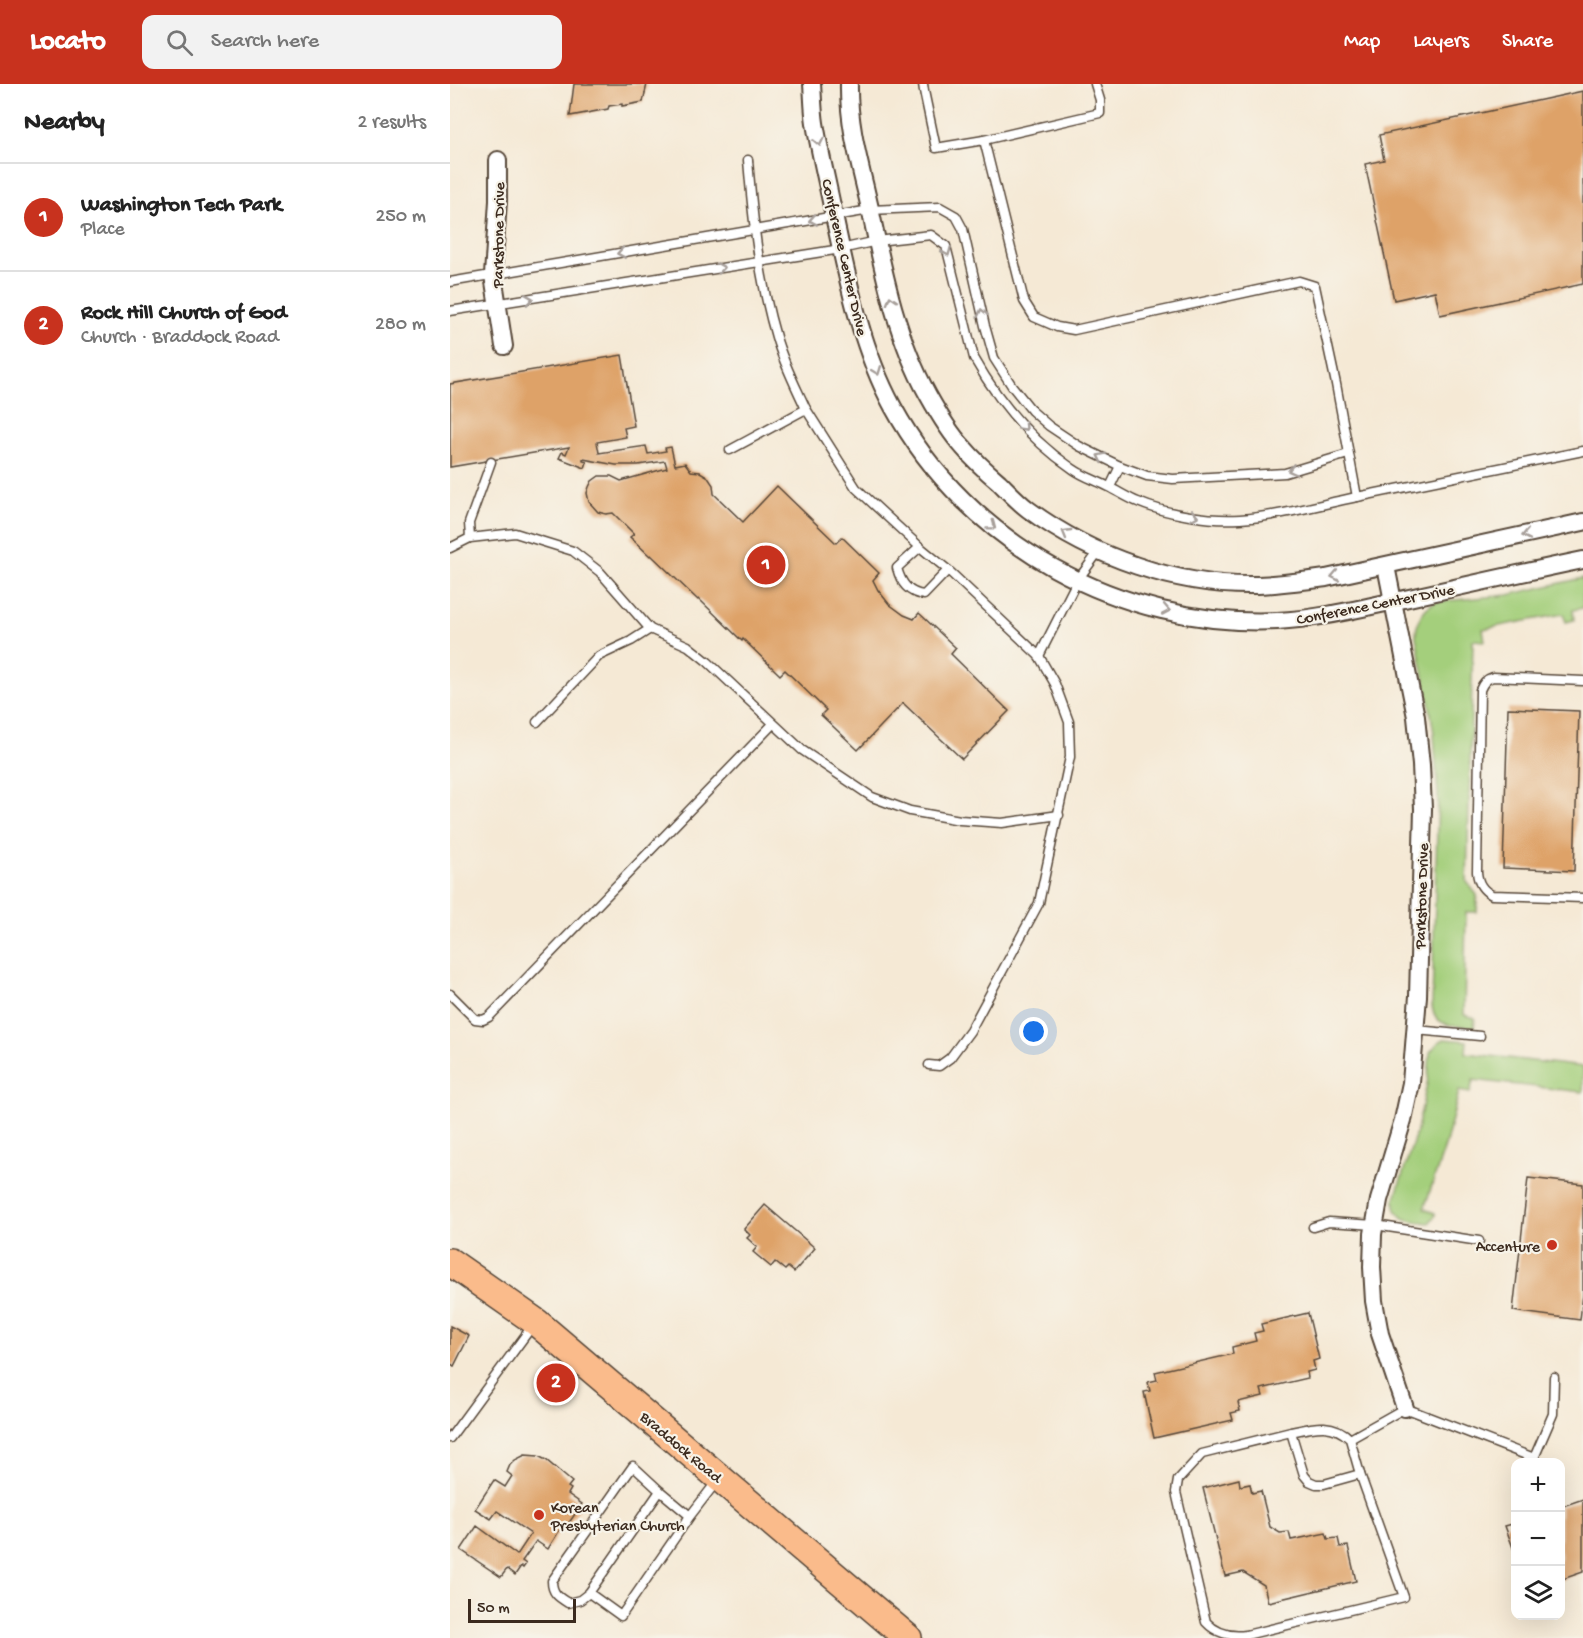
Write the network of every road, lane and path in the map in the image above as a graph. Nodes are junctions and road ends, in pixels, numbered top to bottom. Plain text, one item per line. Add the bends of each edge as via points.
1 (812, 84) edge
2 (849, 84) edge
3 (923, 84) edge
4 (1095, 84) edge
5 (984, 140) junction
6 (498, 160) dead end
7 (748, 160) dead end
8 (870, 210) junction
9 (835, 216) junction
10 (754, 230) junction
11 (877, 241) junction
12 (841, 249) junction
13 (759, 262) junction
14 (493, 275) junction
15 (450, 282) edge
16 (497, 304) junction
17 (450, 311) edge
18 (504, 346) dead end
19 (806, 409) junction
20 (730, 450) dead end
21 (1583, 451) edge
22 (1348, 454) junction
23 (491, 462) dead end
24 (1120, 466) junction
25 (1110, 488) junction
26 (1357, 497) junction
27 (1583, 522) edge
28 (470, 538) junction
29 (920, 547) junction
30 (450, 548) edge
31 (1099, 551) junction
32 (1583, 560) edge
33 (1386, 566) junction
34 (948, 570) junction
35 (1077, 581) junction
36 (1393, 601) junction
37 (650, 629) junction
38 (1039, 656) junction
39 (1583, 681) edge
40 (537, 722) dead end
41 (773, 724) junction
42 (1059, 815) junction
43 (1583, 898) edge
44 (450, 994) edge
45 (1416, 1030) junction
46 (1480, 1036) dead end
47 (929, 1065) dead end
48 (1375, 1225) junction
49 (1313, 1227) dead end
50 (1479, 1241) dead end
51 (450, 1262) edge
52 (536, 1322) junction
53 (1554, 1377) dead end
54 (1405, 1408) junction
55 (1291, 1432) junction
56 (450, 1438) edge
57 (1350, 1439) junction
58 (1530, 1458) edge
59 (1536, 1458) edge
60 (1360, 1474) junction
61 (719, 1478) junction
62 (660, 1491) junction
63 (690, 1516) junction
64 (589, 1593) junction
65 (908, 1638) edge

1 -> 9 street, Conference Center Drive via 814,121
2 - 8 street, Conference Center Drive via 852,127
3 - 5 lane via 936,148
4 - 5 lane via 1100,113
5 - 22 lane via 1024,302 1034,316 1057,327 1074,330 1299,282 1315,286
6 - 14 street, Parkstone Drive
7 - 10 lane
8 - 9 lane
8 - 11 street, Conference Center Drive
24 -> 8 lane via 1049,426 1012,386 994,358 963,229 956,216 940,207
9 -> 10 lane
9 - 12 street, Conference Center Drive
10 - 13 lane
10 -> 14 lane
11 - 12 lane
11 -> 25 lane via 931,235 946,246 971,348 983,373 1035,438 1074,470
31 -> 11 street, Conference Center Drive via 1027,509 962,447 944,422 909,355
12 - 13 lane
12 -> 35 street, Conference Center Drive via 856,314 876,370 893,407 930,463 986,522
16 -> 13 lane
13 - 19 lane via 776,337
14 - 15 lane
14 - 16 street, Parkstone Drive
16 - 17 lane
16 - 18 street, Parkstone Drive
19 - 20 lane
19 - 29 lane via 856,488
21 - 26 lane
22 -> 24 lane via 1285,472 1214,477 1173,479 1148,476
22 - 26 lane
23 - 28 lane via 470,523
24 - 25 lane
25 -> 26 lane via 1138,502 1206,518 1269,515
27 -> 33 street, Conference Center Drive
28 - 30 lane
28 - 37 lane via 515,533 573,551 600,572
29 - 34 lane
29 - 34 lane via 897,568 908,589 924,595
33 -> 31 street, Conference Center Drive via 1326,578 1256,585 1193,579
31 - 35 lane
32 - 36 street, Conference Center Drive
33 - 36 street, Parkstone Drive
34 - 38 lane
35 -> 36 street, Conference Center Drive via 1149,607 1239,621 1323,616
35 - 38 lane
36 - 45 street, Parkstone Drive via 1416,717 1421,765
37 - 40 lane via 599,656
37 - 41 lane via 688,646
38 - 42 lane via 1069,722 1070,757
39 - 43 lane via 1493,677 1482,684 1477,872 1480,885 1492,895
41 - 42 lane via 801,750 872,797 910,811 1002,823
41 - 44 lane via 489,1017 475,1019
42 - 47 lane via 1039,903 970,1031 950,1058 939,1066
45 - 46 lane
45 - 48 street, Parkstone Drive via 1411,1083
48 - 49 lane via 1329,1222
48 - 50 lane
48 - 54 street, Parkstone Drive via 1374,1301 1380,1334
51 - 52 main road, Braddock Road
52 - 56 lane
52 - 61 main road, Braddock Road
53 - 59 lane via 1553,1414
54 - 57 lane
54 - 58 lane
55 - 57 lane via 1326,1426
55 - 60 lane via 1308,1481 1324,1484
55 - 60 lane via 1202,1454 1178,1480 1176,1492 1183,1524 1206,1622 1212,1628 1228,1635 1246,1635 1404,1597
57 - 60 lane
61 - 63 lane
61 - 65 main road, Braddock Road
62 - 63 lane
62 - 64 lane
62 - 64 lane via 633,1466 552,1581 555,1594 568,1603
63 - 64 lane via 621,1616

